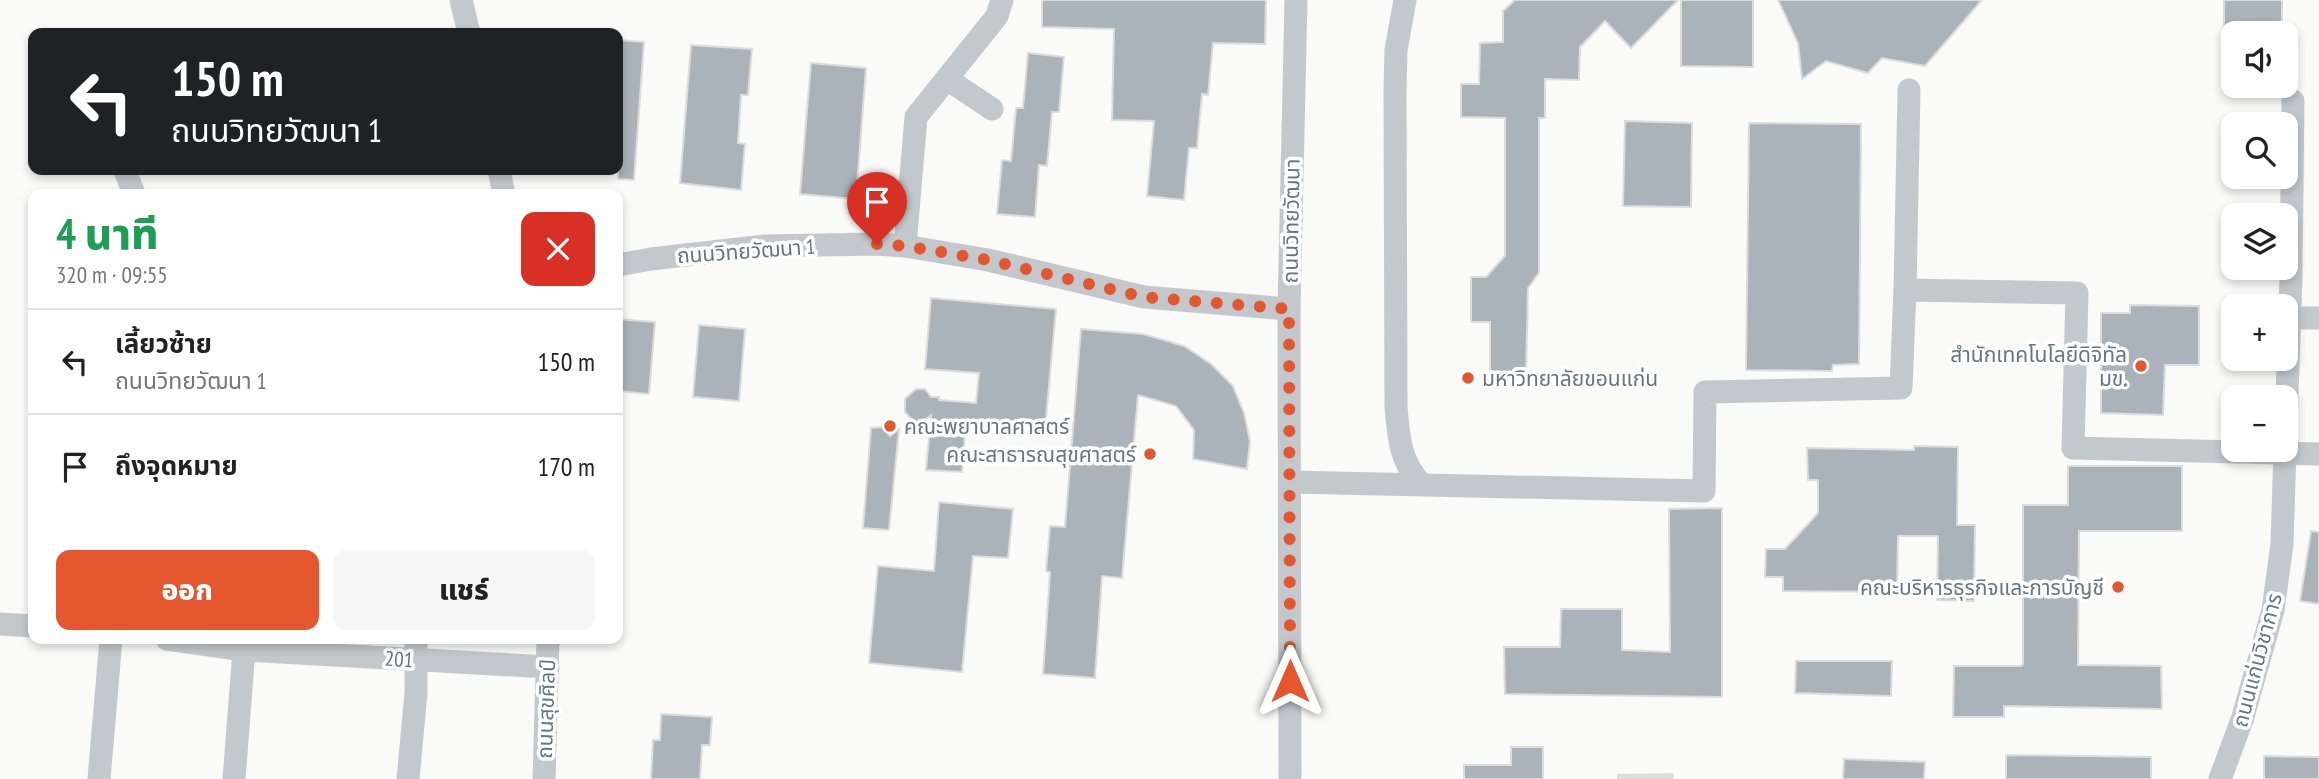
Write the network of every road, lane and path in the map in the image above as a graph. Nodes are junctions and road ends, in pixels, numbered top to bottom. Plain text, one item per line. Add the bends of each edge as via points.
1 (461, 0) edge
2 (1002, 0) edge
3 (1296, 0) edge
4 (1405, 0) edge
5 (468, 28) edge
6 (947, 79) junction
7 (1909, 90) dead end
8 (2293, 101) dead end
9 (992, 109) dead end
10 (905, 246) junction
11 (623, 264) edge
12 (1906, 290) junction
13 (2289, 294) edge
14 (1289, 309) junction
15 (2298, 318) edge
16 (2319, 318) edge
17 (2221, 451) edge
18 (2298, 453) edge
19 (2319, 454) edge
20 (2285, 462) edge
21 (1290, 482) junction
22 (1420, 483) junction
23 (0, 624) edge
24 (28, 626) edge
25 (111, 644) edge
26 (548, 644) edge
27 (240, 645) edge
28 (306, 646) edge
29 (416, 650) edge
30 (548, 667) junction
31 (99, 779) edge
32 (234, 779) edge
33 (408, 779) edge
34 (544, 779) edge
35 (1290, 779) edge
36 (2220, 779) edge

1 - 5 street
2 - 6 street via 998,16
3 - 14 street, ถนนวิทยวัฒนา
4 - 22 street via 1395,90 1396,407 1407,468
6 - 9 street
6 - 10 street via 916,117
7 - 12 street
8 - 13 street
10 - 11 street, ถนนวิทยวัฒนา 1 via 765,246
10 - 14 street, ถนนวิทยวัฒนา 1 via 988,260 1144,297
12 - 17 street via 2077,293 2073,448
12 - 22 street via 1901,388 1705,392 1704,491
14 - 21 street, ถนนวิทยวัฒนา
15 - 16 street
18 - 19 street
20 - 36 street, ถนนแก่นวิชาการ via 2282,544 2273,610
21 - 22 street
21 - 35 street, ถนนวิทยวัฒนา
23 - 24 street
25 - 31 street
26 - 30 street, ถนนสุขศิลป์
27 - 28 street, 201
27 - 32 street
28 - 29 street, 201
29 - 30 street, 201
29 - 33 street
30 - 34 street, ถนนสุขศิลป์

